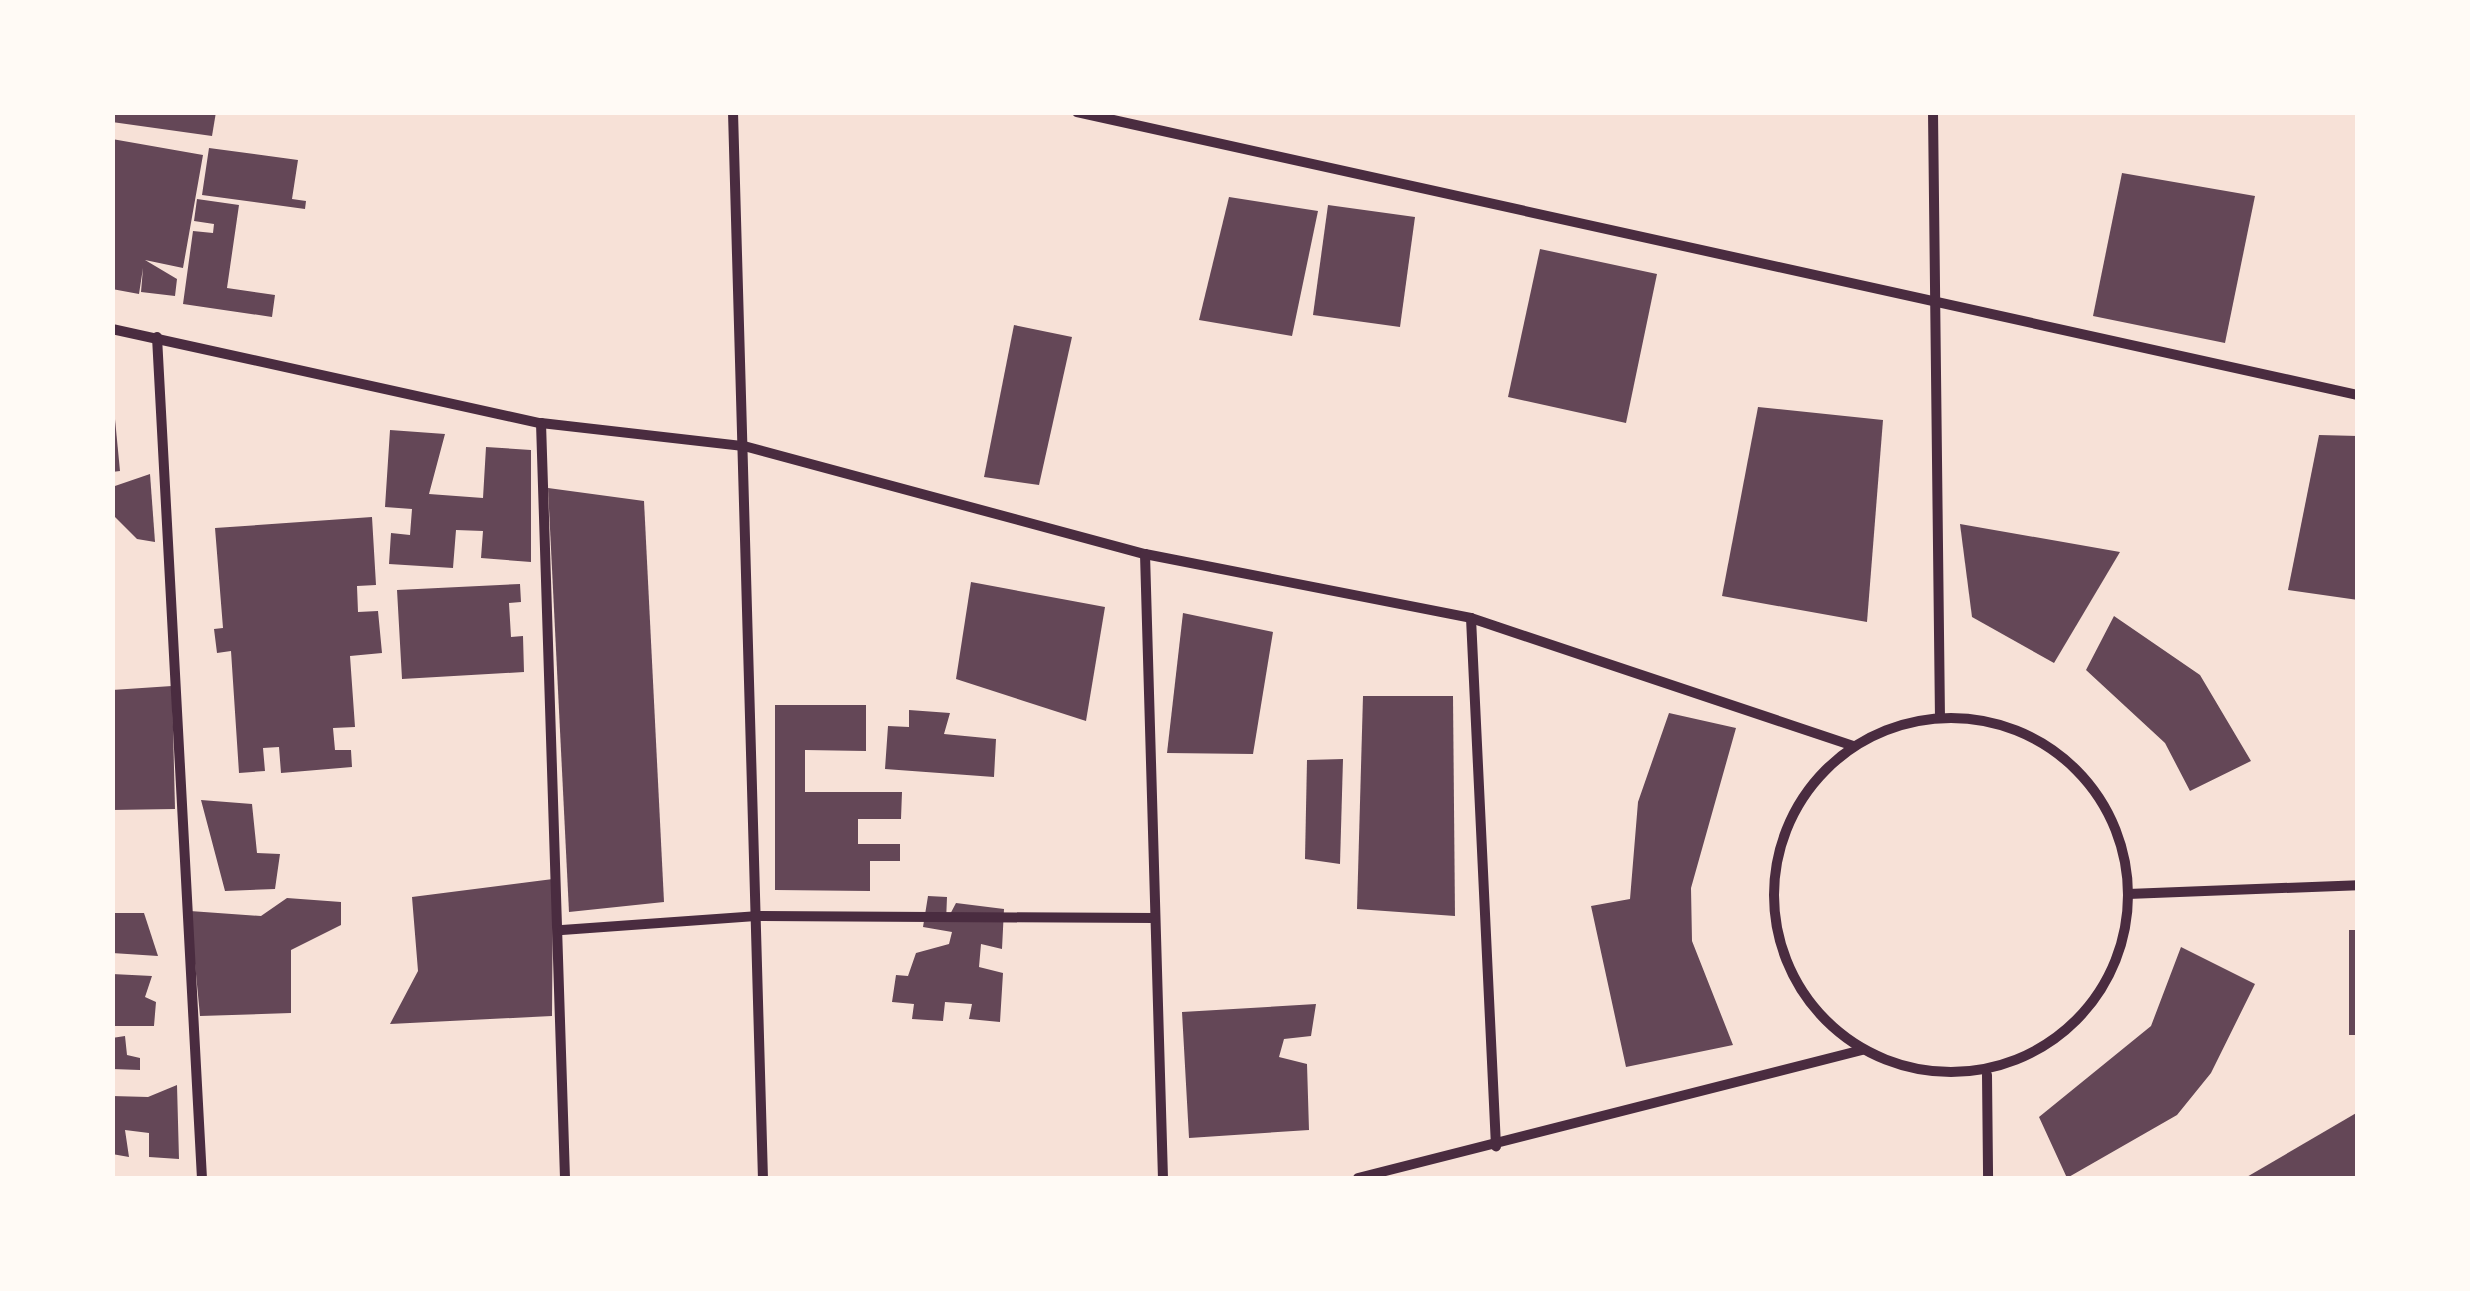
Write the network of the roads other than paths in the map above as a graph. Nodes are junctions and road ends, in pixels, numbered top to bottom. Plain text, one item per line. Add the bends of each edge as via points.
1 (733, 112) edge
2 (1077, 112) edge
3 (1933, 112) edge
4 (1938, 308) junction
5 (112, 329) edge
6 (156, 337) junction
7 (2358, 395) edge
8 (540, 424) junction
9 (744, 446) junction
10 (1145, 554) junction
11 (1471, 618) junction
12 (1940, 717) junction
13 (1853, 746) junction
14 (2358, 885) edge
15 (2128, 894) junction
16 (755, 916) junction
17 (1155, 918) junction
18 (562, 930) junction
19 (1862, 1050) junction
20 (1987, 1075) junction
21 (1496, 1146) junction
22 (202, 1178) edge
23 (565, 1178) edge
24 (764, 1178) edge
25 (1163, 1178) edge
26 (1358, 1178) edge
27 (1988, 1178) edge

1 - 9 street
2 - 4 street
3 - 4 street
4 - 7 street
4 - 12 street
5 - 6 street
6 - 8 street
6 - 22 street
8 - 9 street
8 - 18 street
9 - 10 street
9 - 16 street
10 - 11 street
10 - 17 street
11 - 13 street
11 - 21 street
12 - 13 street
12 - 15 street via 1988,720 2072,764 2122,846
13 - 19 street via 1794,812 1773,901 1799,987
14 - 15 street
15 - 20 street via 2107,979 2082,1015
16 - 17 street
16 - 18 street
16 - 24 street
17 - 25 street
18 - 23 street
19 - 20 street via 1930,1072
19 - 21 street
20 - 27 street
21 - 26 street

